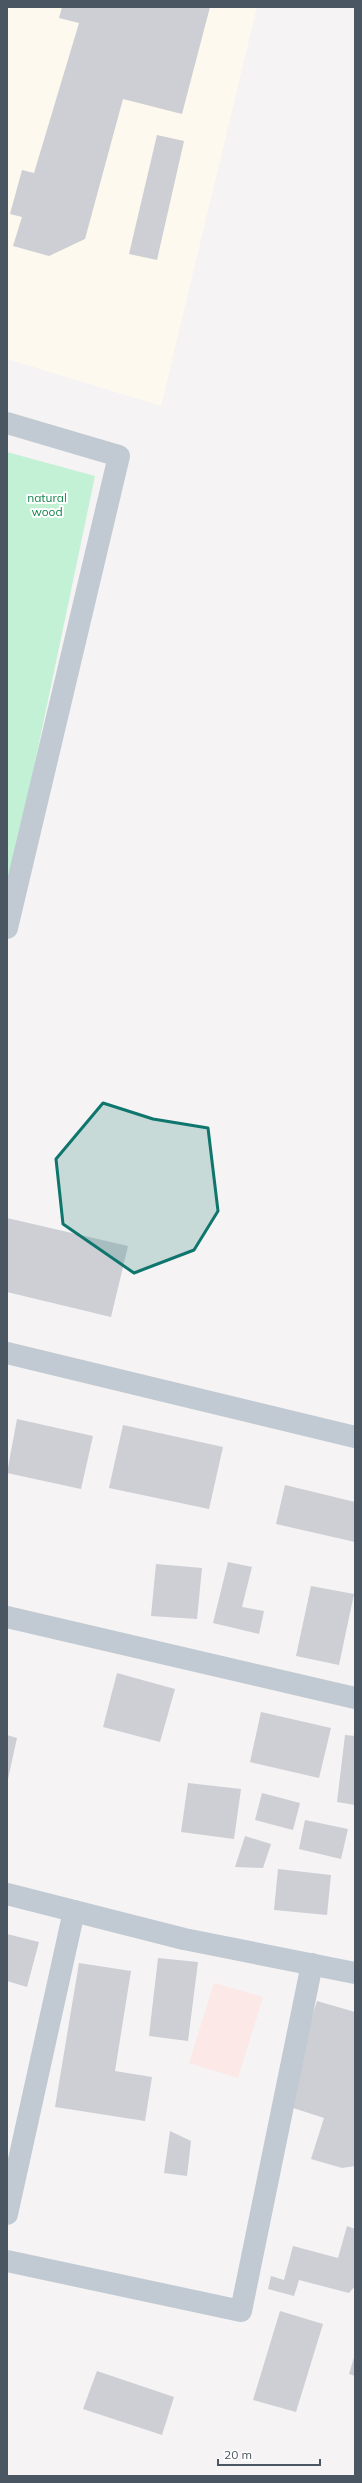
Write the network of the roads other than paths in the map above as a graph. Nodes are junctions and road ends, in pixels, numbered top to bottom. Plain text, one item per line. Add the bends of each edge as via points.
1 (7, 423) edge
2 (7, 928) edge
3 (7, 1353) edge
4 (355, 1437) edge
5 (7, 1617) edge
6 (355, 1698) edge
7 (7, 1894) edge
8 (74, 1911) junction
9 (312, 1964) junction
10 (355, 1973) edge
11 (7, 2214) edge
12 (7, 2261) edge

1 - 2 street via 120,456
3 - 4 street
5 - 6 street
7 - 8 street
8 - 9 street via 184,1939
8 - 11 street
9 - 10 street
9 - 12 street via 241,2311

